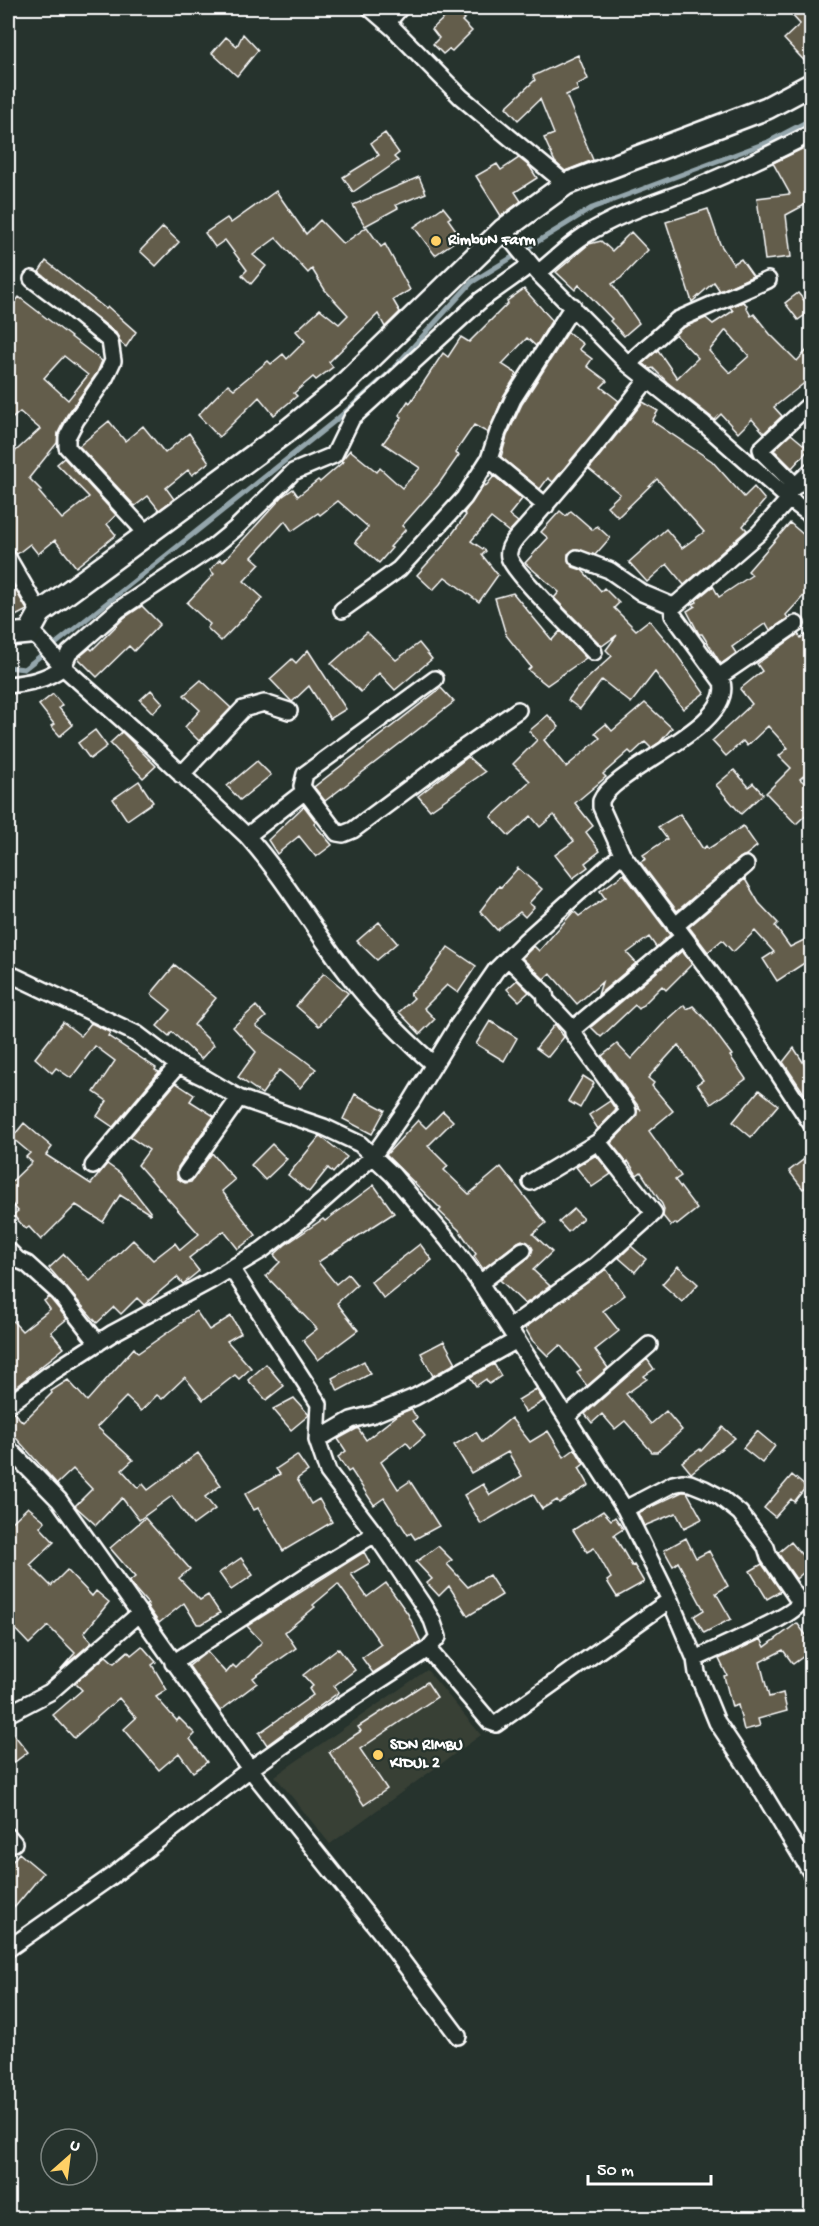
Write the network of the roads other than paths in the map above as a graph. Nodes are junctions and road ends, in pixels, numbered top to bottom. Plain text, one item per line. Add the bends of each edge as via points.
1 (370, 8) edge
2 (400, 8) edge
3 (387, 22) junction
4 (812, 84) edge
5 (812, 133) edge
6 (566, 184) junction
7 (506, 235) junction
8 (531, 266) junction
9 (32, 279) dead end
10 (768, 280) dead end
11 (573, 306) junction
12 (628, 364) junction
13 (647, 380) junction
14 (812, 402) edge
15 (489, 459) junction
16 (768, 470) junction
17 (812, 470) edge
18 (790, 493) junction
19 (546, 506) junction
20 (812, 516) edge
21 (147, 534) junction
22 (8, 558) edge
23 (577, 558) dead end
24 (673, 606) junction
25 (342, 610) dead end
26 (40, 613) junction
27 (796, 624) dead end
28 (8, 635) edge
29 (34, 636) junction
30 (594, 652) dead end
31 (63, 667) junction
32 (720, 676) junction
33 (435, 679) dead end
34 (8, 685) edge
35 (518, 710) dead end
36 (289, 711) dead end
37 (181, 775) junction
38 (305, 791) junction
39 (247, 836) junction
40 (622, 854) junction
41 (746, 866) dead end
42 (679, 931) junction
43 (508, 957) junction
44 (8, 973) edge
45 (573, 1029) junction
46 (178, 1065) junction
47 (433, 1065) junction
48 (239, 1098) junction
49 (812, 1125) edge
50 (598, 1142) junction
51 (373, 1156) junction
52 (93, 1166) dead end
53 (186, 1173) dead end
54 (531, 1182) dead end
55 (8, 1250) edge
56 (523, 1250) dead end
57 (231, 1268) junction
58 (480, 1283) junction
59 (513, 1334) junction
60 (98, 1343) junction
61 (649, 1345) dead end
62 (8, 1405) edge
63 (566, 1417) junction
64 (317, 1440) junction
65 (8, 1448) edge
66 (625, 1509) junction
67 (375, 1534) junction
68 (670, 1600) junction
69 (140, 1614) junction
70 (428, 1648) junction
71 (695, 1659) junction
72 (173, 1663) junction
73 (8, 1714) edge
74 (250, 1769) junction
75 (812, 1874) edge
76 (8, 1949) edge
77 (458, 2036) dead end

1 - 3 street
2 - 3 street
3 - 6 street via 461,97
4 - 6 main road via 767,108
5 - 8 street via 602,225
6 - 7 main road
7 - 8 street
7 - 21 main road via 338,390
8 - 11 street
8 - 31 street via 481,300 352,418 334,455 293,472 213,547 118,610 69,653
9 - 21 street via 110,341 113,361 67,437 67,447
10 - 12 street via 677,320
11 - 12 street
11 - 15 street via 513,399
12 - 13 street
13 - 16 street
13 - 19 street
14 - 16 street via 761,449
15 - 19 street
15 - 25 street via 464,498 406,563
16 - 18 street
17 - 18 street
18 - 20 street
18 - 24 street via 759,533
19 - 30 street via 512,543 509,557 527,582
21 - 26 main road
22 - 26 street
23 - 24 street via 609,570 642,593
24 - 32 street via 673,615
26 - 29 main road
27 - 32 street
28 - 29 main road
29 - 31 street
31 - 34 street via 51,676
31 - 37 street
32 - 40 street via 723,693 712,713 603,797 601,807
33 - 38 street via 305,774
35 - 38 street via 343,834 337,833
36 - 37 street via 264,703 243,709
37 - 39 street
38 - 39 street
39 - 47 street via 287,885 353,980
40 - 42 street
40 - 43 street
41 - 42 street
42 - 45 street
42 - 49 street via 725,992
43 - 45 street
43 - 47 street via 480,992
44 - 46 street via 137,1034
45 - 50 street via 628,1112
46 - 48 street
46 - 52 street
47 - 51 street
48 - 51 street via 324,1127 360,1144
48 - 53 street
50 - 54 street
50 - 59 street via 654,1213
51 - 57 street via 300,1221
51 - 58 street via 448,1240
55 - 60 street via 59,1293
56 - 58 street
57 - 60 street
57 - 64 street via 319,1404
58 - 59 street
59 - 63 street
59 - 64 street via 415,1397 351,1420
60 - 62 street
61 - 63 street
63 - 66 street
64 - 67 street via 328,1472
65 - 69 street via 60,1500
66 - 68 street
66 - 71 street via 673,1484 690,1483 705,1489 741,1513 797,1599 798,1607 783,1617
67 - 70 street via 436,1629 438,1637
67 - 72 street
68 - 70 street via 496,1724 490,1722
68 - 71 street
69 - 72 street
69 - 73 street via 50,1692
70 - 74 street
71 - 75 street via 717,1722
72 - 74 street
74 - 76 street via 112,1876
74 - 77 street

